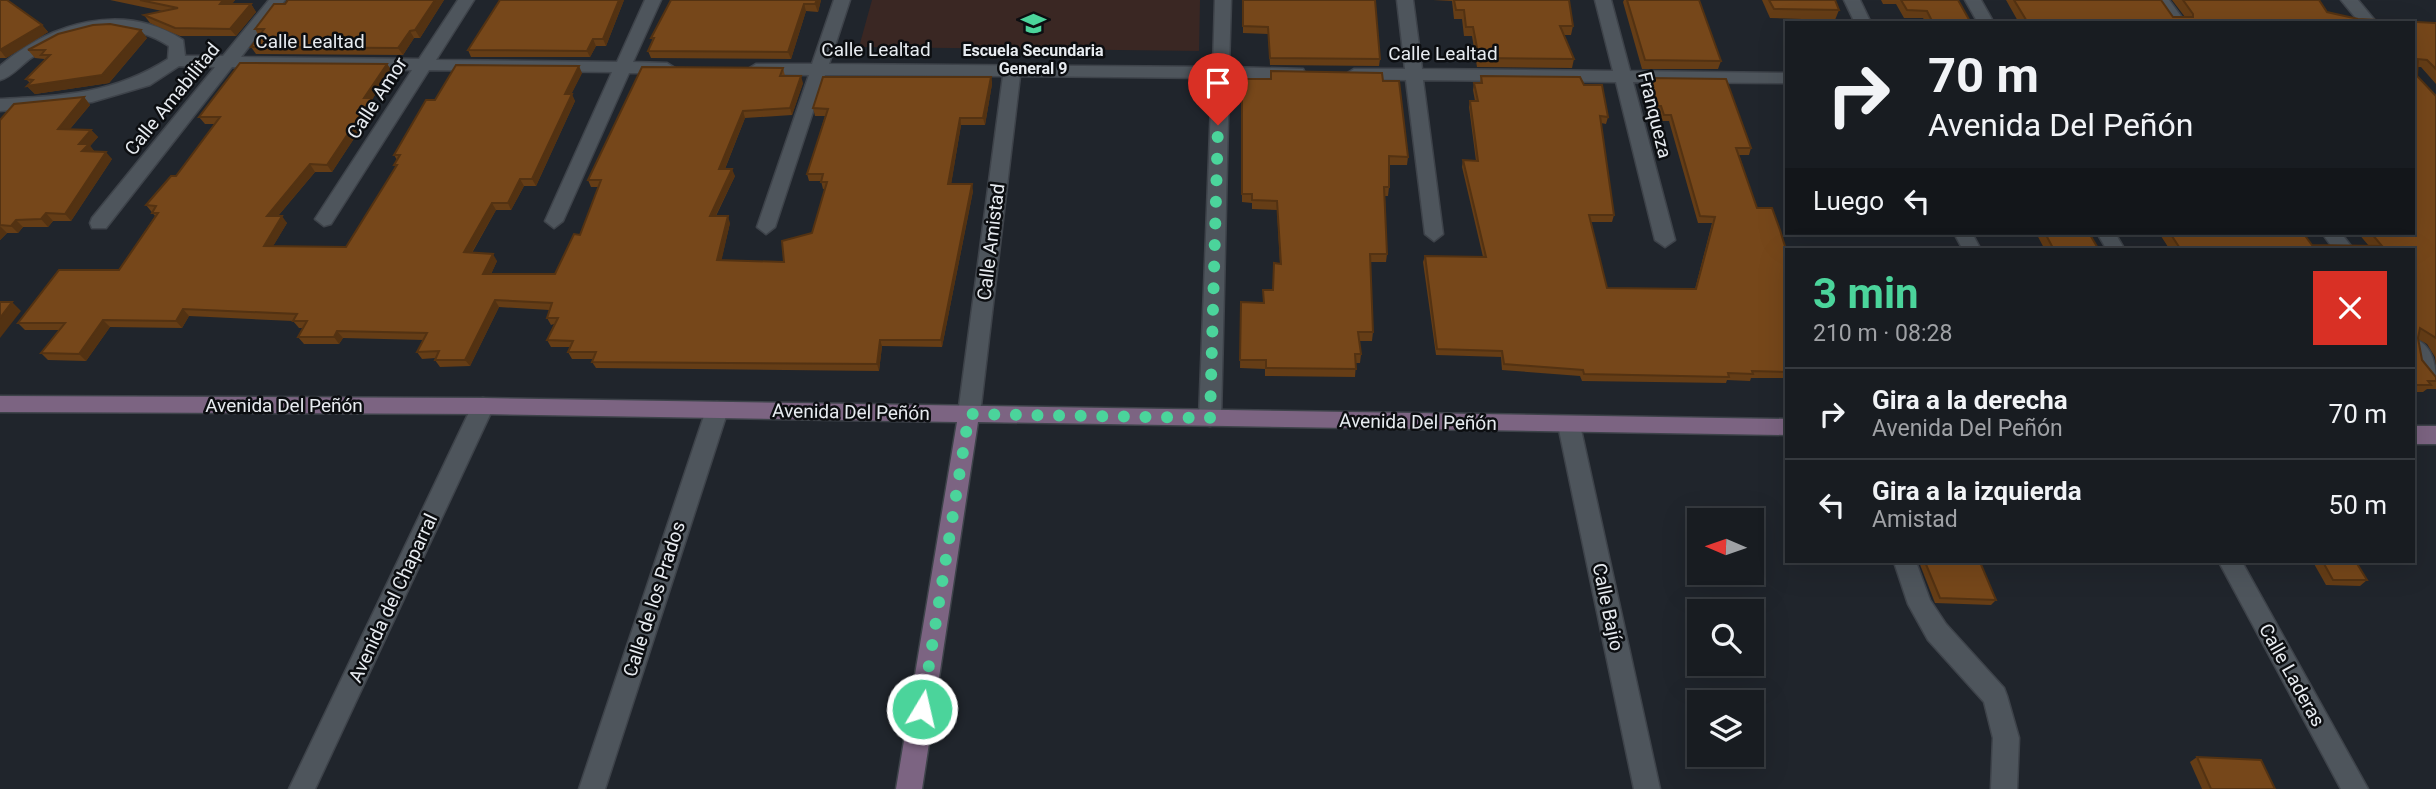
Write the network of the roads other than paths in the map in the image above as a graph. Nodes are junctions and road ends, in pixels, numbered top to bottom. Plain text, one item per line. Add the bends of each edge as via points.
1 (277, 0) edge
2 (466, 0) edge
3 (653, 0) edge
4 (842, 0) edge
5 (1223, 0) edge
6 (1405, 0) edge
7 (1603, 0) edge
8 (1852, 0) edge
9 (1973, 0) edge
10 (2161, 0) edge
11 (2349, 0) edge
12 (1862, 21) edge
13 (1985, 21) edge
14 (2177, 21) edge
15 (2367, 21) edge
16 (176, 61) junction
17 (229, 61) junction
18 (425, 62) junction
19 (622, 68) junction
20 (688, 68) edge
21 (741, 69) edge
22 (820, 69) junction
23 (1012, 70) junction
24 (1219, 72) junction
25 (1414, 74) junction
26 (0, 75) edge
27 (1623, 75) junction
28 (1785, 78) edge
29 (0, 105) edge
30 (324, 219) dead end
31 (554, 221) dead end
32 (99, 223) dead end
33 (766, 227) dead end
34 (1434, 234) dead end
35 (1665, 240) dead end
36 (2415, 349) edge
37 (2436, 377) edge
38 (0, 404) edge
39 (484, 406) junction
40 (717, 410) junction
41 (969, 414) junction
42 (1210, 418) junction
43 (1569, 425) junction
44 (1785, 427) edge
45 (2415, 435) edge
46 (2436, 435) edge
47 (1905, 563) edge
48 (2231, 563) edge
49 (302, 789) edge
50 (592, 789) edge
51 (909, 789) edge
52 (1647, 789) edge
53 (2004, 789) edge
54 (2355, 789) edge

1 - 17 street, Calle Amabilitad
2 - 18 street, Calle Amor
3 - 19 street
4 - 22 street
5 - 24 street
6 - 25 street
7 - 27 street, Franqueza
8 - 12 street
9 - 13 street
10 - 14 street
11 - 15 street
16 - 17 street, Calle Lealtad
16 - 26 street via 177,44 157,25 116,18 61,30
16 - 29 street via 144,81 104,93
17 - 18 street, Calle Lealtad
17 - 32 street, Calle Amabilitad
18 - 19 street, Calle Lealtad
18 - 30 street, Calle Amor
19 - 20 street, Calle Lealtad
19 - 31 street
21 - 22 street, Calle Lealtad
22 - 23 street, Calle Lealtad
22 - 33 street
23 - 24 street, Calle Lealtad
23 - 41 street, Calle Amistad
24 - 25 street, Calle Lealtad
24 - 42 street
25 - 27 street, Calle Lealtad
25 - 34 street
27 - 28 street, Calle Lealtad
27 - 35 street, Franqueza
36 - 37 street
38 - 39 street, Avenida Del Peñón
39 - 40 street, Avenida Del Peñón
39 - 49 street, Avenida del Chaparral
40 - 41 street, Avenida Del Peñón
40 - 50 street, Calle de los Prados
41 - 42 street, Avenida Del Peñón
41 - 51 street
42 - 43 street, Avenida Del Peñón
43 - 44 street, Avenida Del Peñón
43 - 52 street, Calle Bajío
45 - 46 street
47 - 53 street via 1920,604 1937,632 1995,696 2006,738
48 - 54 street, Calle Laderas

